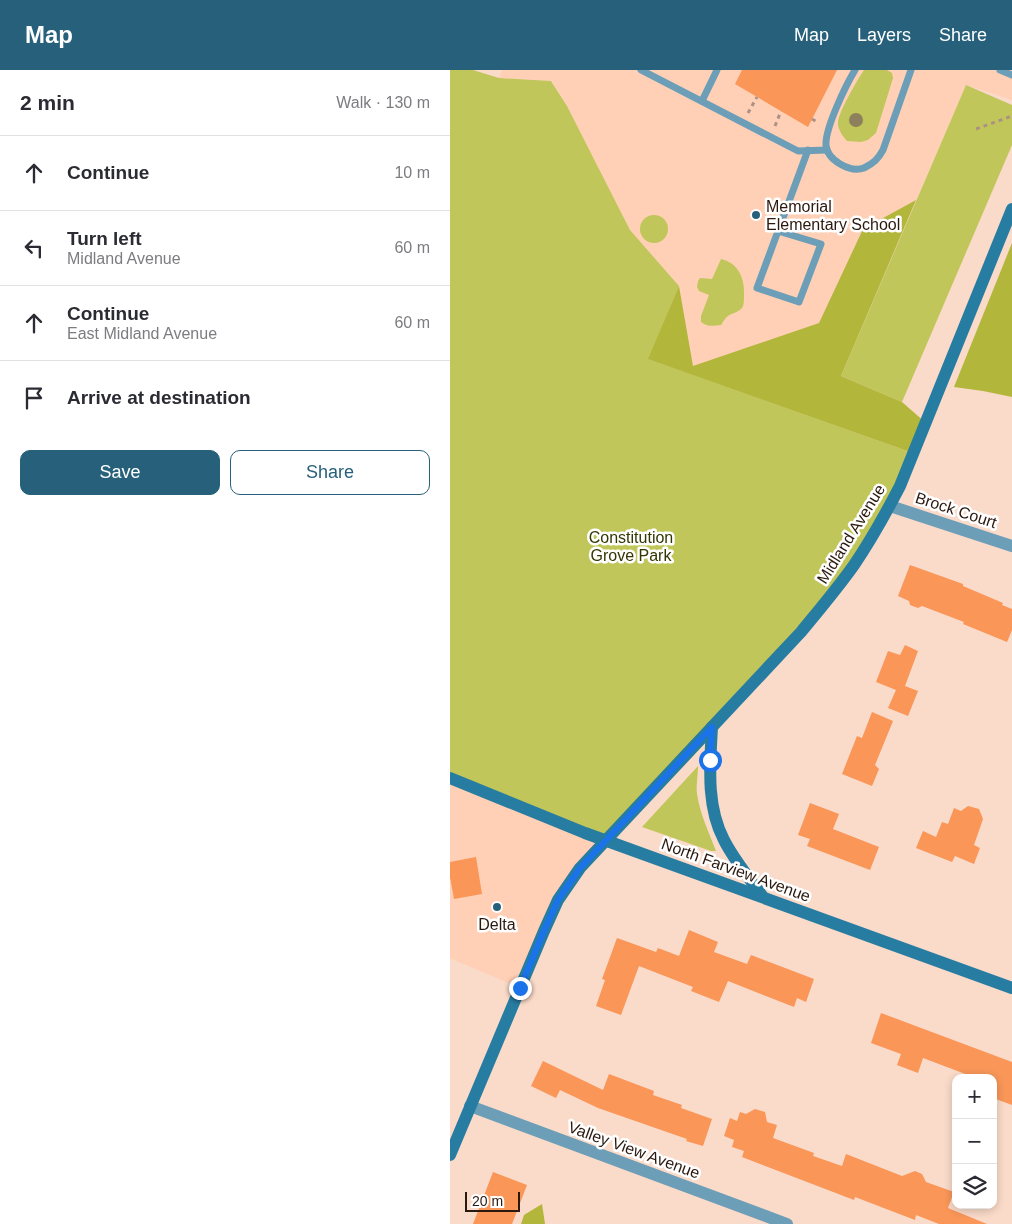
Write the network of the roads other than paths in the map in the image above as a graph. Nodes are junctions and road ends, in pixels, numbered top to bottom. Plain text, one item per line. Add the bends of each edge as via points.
1 (641, 70) edge
2 (717, 70) edge
3 (855, 70) edge
4 (911, 70) edge
5 (1000, 70) edge
6 (1012, 75) edge
7 (702, 101) junction
8 (808, 150) junction
9 (827, 150) junction
10 (1012, 209) edge
11 (778, 231) junction
12 (890, 506) junction
13 (1012, 546) edge
14 (712, 727) junction
15 (450, 778) edge
16 (606, 840) junction
17 (763, 897) junction
18 (1012, 988) edge
19 (470, 1106) junction
20 (450, 1155) edge
21 (787, 1224) edge

1 - 7 lane
2 - 7 lane
3 - 9 lane via 828,131
4 - 9 lane via 877,160 862,169 851,168 834,160
5 - 6 lane
7 - 8 lane via 798,150
8 - 9 lane
8 - 11 lane
10 - 12 street, Midland Avenue
11 - 11 lane via 757,288 800,302 821,244
12 - 13 street, Brock Court
12 - 14 street, Midland Avenue via 854,565 828,599
14 - 16 street, Midland Avenue
14 - 17 street via 711,796 716,820 724,840
15 - 16 street, North Farview Avenue
16 - 17 street, North Farview Avenue
16 - 19 street, Midland Avenue via 580,868 558,900
17 - 18 street, North Farview Avenue
19 - 20 street, Midland Avenue
19 - 21 street, Valley View Avenue

